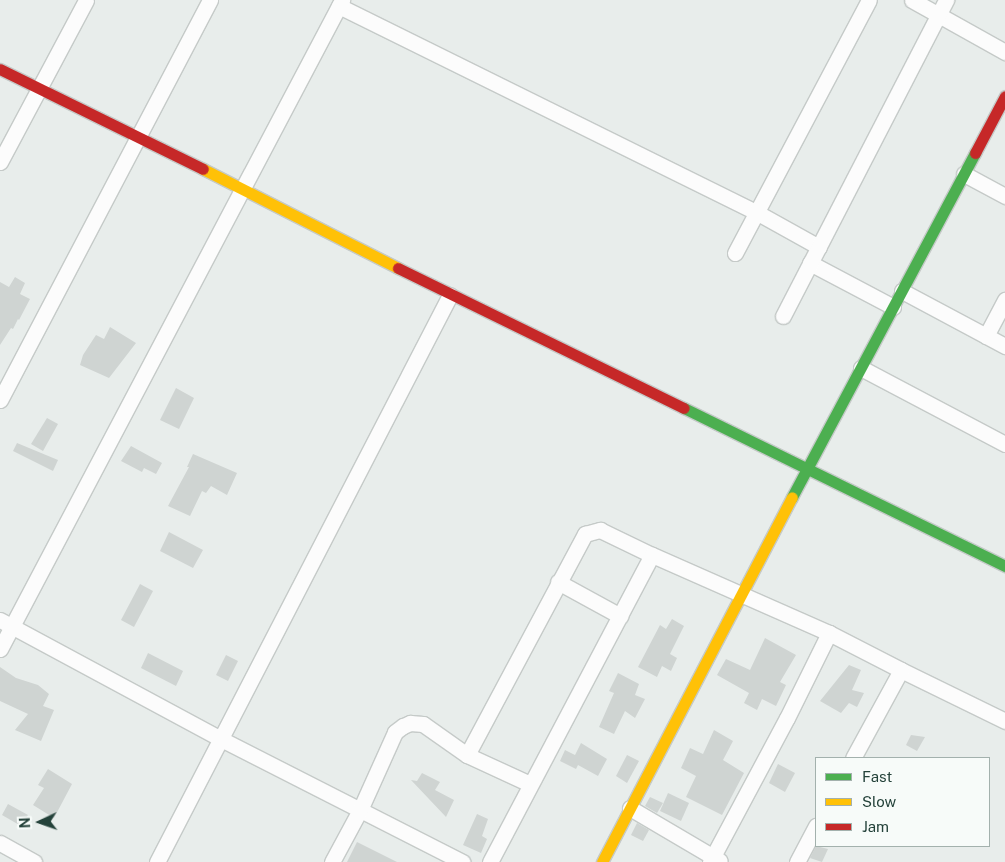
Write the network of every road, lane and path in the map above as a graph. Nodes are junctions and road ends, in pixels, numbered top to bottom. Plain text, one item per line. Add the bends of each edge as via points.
1 (86, 0) edge
2 (210, 0) edge
3 (868, 0) edge
4 (912, 0) edge
5 (946, 0) edge
6 (341, 3) edge
7 (938, 15) junction
8 (1005, 52) edge
9 (0, 70) edge
10 (38, 88) junction
11 (1005, 96) edge
12 (137, 136) junction
13 (0, 162) edge
14 (964, 174) junction
15 (243, 188) junction
16 (1005, 196) edge
17 (756, 212) junction
18 (818, 247) junction
19 (735, 253) dead end
20 (810, 263) junction
21 (902, 291) junction
22 (450, 295) junction
23 (1005, 300) edge
24 (893, 307) junction
25 (783, 316) dead end
26 (986, 336) junction
27 (1005, 346) edge
28 (861, 368) junction
29 (0, 400) edge
30 (1005, 444) edge
31 (808, 468) junction
32 (652, 555) junction
33 (1005, 566) edge
34 (558, 582) junction
35 (741, 593) junction
36 (620, 616) junction
37 (6, 623) edge
38 (829, 633) junction
39 (0, 649) edge
40 (901, 670) junction
41 (1005, 721) edge
42 (221, 739) junction
43 (467, 755) junction
44 (853, 757) edge
45 (530, 784) junction
46 (630, 808) junction
47 (360, 810) junction
48 (815, 828) edge
49 (0, 843) edge
50 (714, 860) edge
51 (34, 862) edge
52 (157, 862) edge
53 (332, 862) edge
54 (462, 862) edge
55 (490, 862) edge
56 (602, 862) edge
57 (797, 862) edge

1 - 10 street
2 - 12 street
3 - 17 street
4 - 7 street
5 - 7 street
6 - 15 street
6 - 17 street
7 - 8 street
7 - 18 street
9 - 10 main road
10 - 12 main road
10 - 13 street
11 - 14 main road
12 - 15 main road
12 - 29 street
14 - 16 street
14 - 21 main road
15 - 22 main road
15 - 37 street
17 - 18 street
17 - 19 street
18 - 20 street
20 - 24 street
20 - 25 street
21 - 24 main road
21 - 26 street
22 - 31 main road
22 - 42 street
23 - 26 street
24 - 28 main road
26 - 27 street
28 - 30 street
28 - 31 main road
31 - 33 main road
31 - 35 main road
32 - 34 street via 600,530 591,531 586,534
32 - 35 street
32 - 36 street
34 - 36 street
34 - 43 street
35 - 38 street
35 - 46 main road
36 - 45 street
37 - 39 street
37 - 42 street
38 - 40 street
38 - 50 street
40 - 41 street
40 - 44 street
42 - 47 street
42 - 52 street
43 - 45 street
43 - 47 street via 422,724 403,726 396,732
45 - 55 street
46 - 50 street
46 - 56 main road
47 - 53 street
47 - 54 street
48 - 57 street
49 - 51 street

